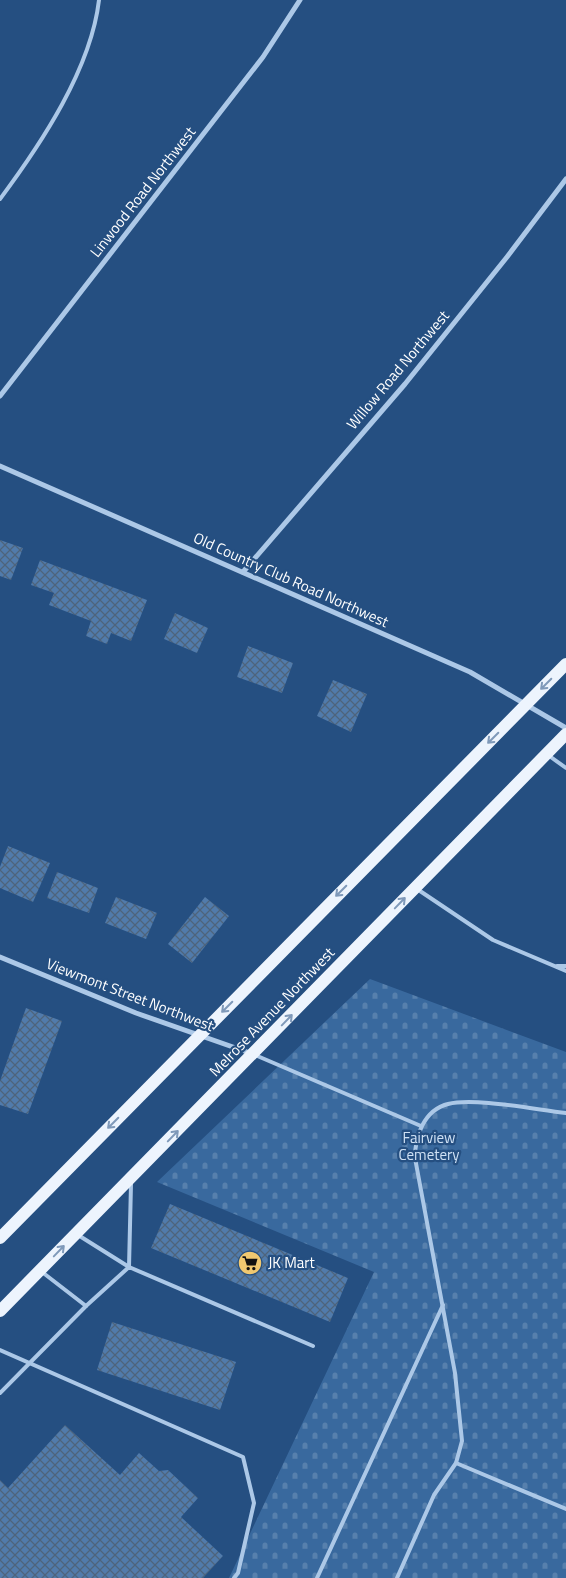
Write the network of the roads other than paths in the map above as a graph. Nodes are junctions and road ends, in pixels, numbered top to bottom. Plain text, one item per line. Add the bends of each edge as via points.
1 (99, 0) edge
2 (300, 0) edge
3 (566, 179) edge
4 (0, 199) edge
5 (0, 396) edge
6 (0, 466) edge
7 (242, 572) junction
8 (566, 664) edge
9 (527, 704) junction
10 (566, 728) edge
11 (566, 734) edge
12 (547, 754) junction
13 (566, 768) edge
14 (414, 888) junction
15 (0, 957) edge
16 (554, 966) junction
17 (566, 966) edge
18 (566, 971) edge
19 (199, 1036) junction
20 (253, 1054) junction
21 (566, 1113) edge
22 (421, 1126) junction
23 (131, 1177) junction
24 (76, 1233) junction
25 (0, 1238) edge
26 (130, 1266) junction
27 (40, 1270) junction
28 (443, 1304) junction
29 (86, 1306) junction
30 (0, 1311) edge
31 (313, 1346) dead end
32 (0, 1350) edge
33 (29, 1363) junction
34 (0, 1393) edge
35 (456, 1462) junction
36 (566, 1509) edge
37 (234, 1578) edge
38 (318, 1578) edge
39 (396, 1578) edge

1 - 4 lane via 88,46 70,87 28,162
2 - 5 street, Linwood Road Northwest via 252,72
3 - 7 street, Willow Road Northwest via 405,384
6 - 7 street, Old Country Club Road Northwest
7 - 9 street, Old Country Club Road Northwest via 470,672
8 -> 9 main road
9 - 10 street, Old Country Club Road Northwest
9 -> 19 main road
11 - 12 main road, Melrose Avenue Northwest
12 - 13 lane
12 - 14 main road, Melrose Avenue Northwest
14 - 16 lane via 493,940
20 -> 14 main road, Melrose Avenue Northwest
15 - 19 street, Viewmont Street Northwest
16 - 17 lane
16 - 18 lane
19 - 20 street, Viewmont Street Northwest
19 -> 25 main road
20 - 22 lane
23 -> 20 main road, Melrose Avenue Northwest
21 - 22 lane via 454,1103 431,1113
22 - 28 lane via 415,1144 415,1158
23 - 24 main road, Melrose Avenue Northwest
23 - 26 lane
24 - 26 lane
27 -> 24 main road, Melrose Avenue Northwest
26 - 29 lane
26 - 31 lane
27 - 29 lane
27 - 30 main road, Melrose Avenue Northwest
28 - 35 lane via 462,1441
28 - 38 lane
29 - 33 lane
32 - 33 lane
33 - 34 lane
33 - 37 lane via 243,1457 254,1503 238,1573
35 - 36 lane
35 - 39 lane via 434,1495

